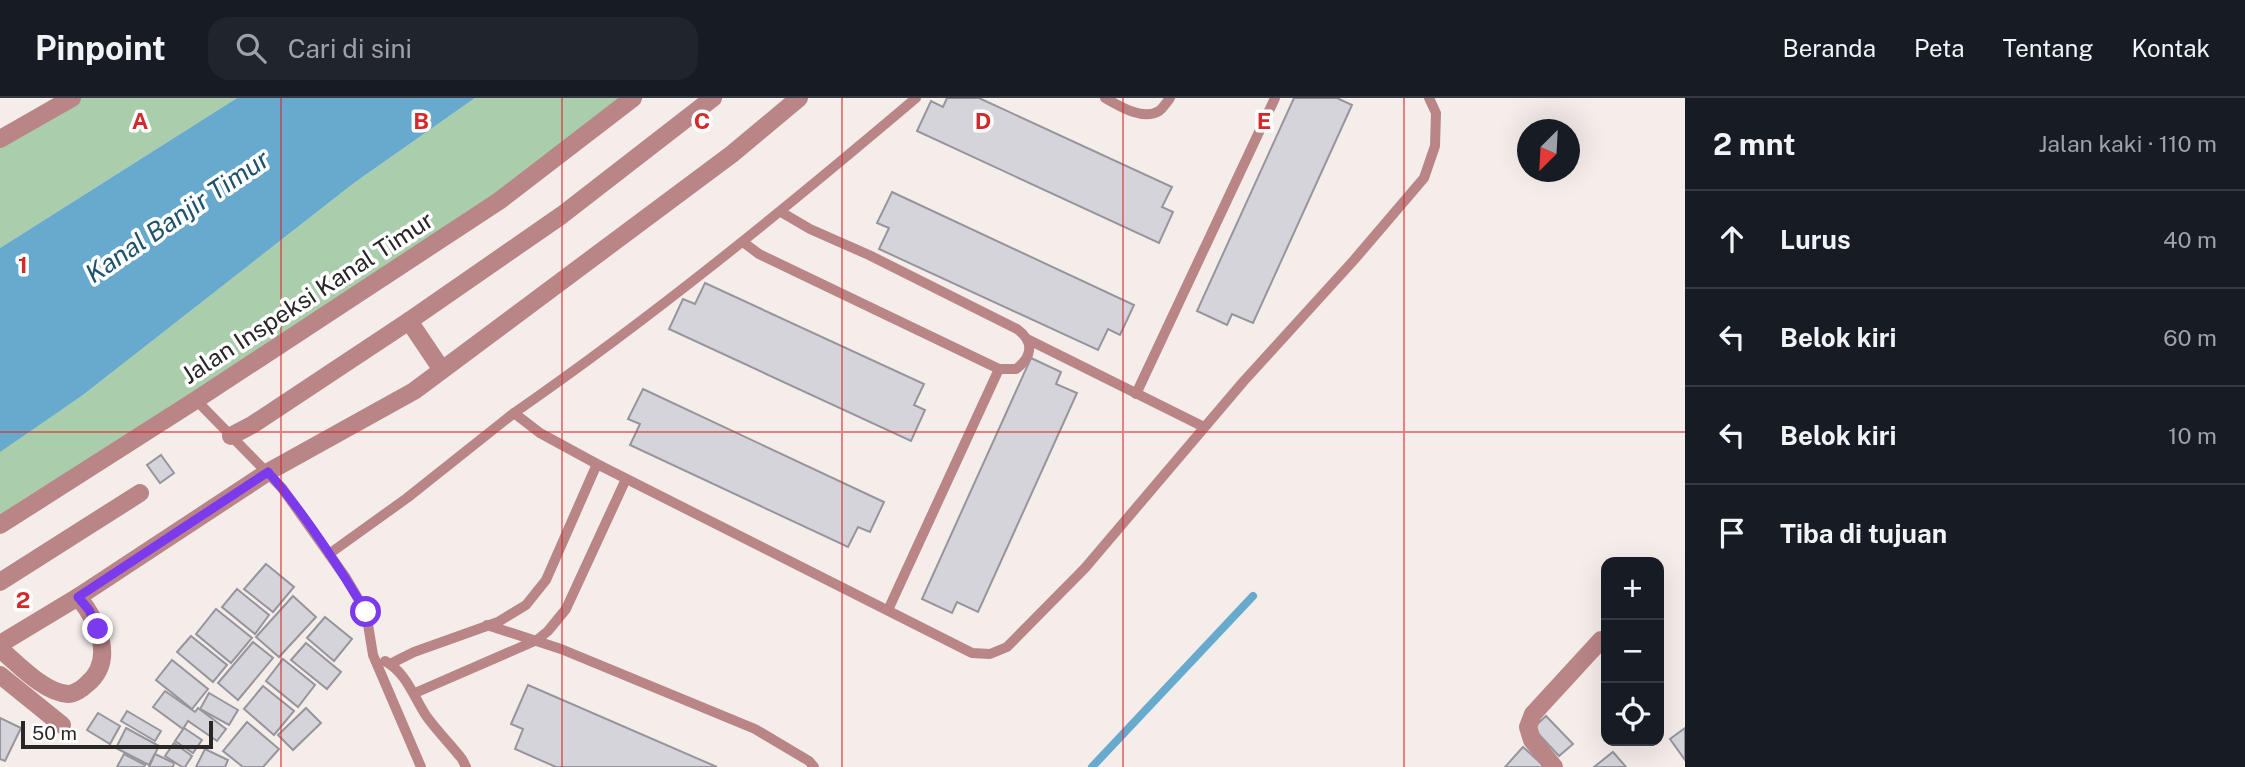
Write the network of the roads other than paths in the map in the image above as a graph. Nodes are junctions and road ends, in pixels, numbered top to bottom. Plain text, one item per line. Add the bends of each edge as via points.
1 (72, 98) edge
2 (632, 98) edge
3 (713, 98) edge
4 (799, 98) edge
5 (916, 98) edge
6 (1105, 98) edge
7 (1170, 98) edge
8 (1275, 98) edge
9 (1429, 98) edge
10 (0, 139) edge
11 (781, 212) junction
12 (743, 242) junction
13 (409, 321) junction
14 (1029, 340) junction
15 (999, 369) junction
16 (442, 370) junction
17 (1136, 394) junction
18 (196, 400) junction
19 (514, 413) junction
20 (1204, 428) junction
21 (232, 436) junction
22 (597, 464) junction
23 (268, 472) junction
24 (626, 479) junction
25 (140, 494) dead end
26 (0, 524) edge
27 (329, 554) junction
28 (0, 582) edge
29 (78, 597) junction
30 (888, 610) junction
31 (487, 625) junction
32 (537, 640) junction
33 (1601, 640) dead end
34 (0, 646) edge
35 (373, 655) junction
36 (390, 664) junction
37 (0, 675) edge
38 (415, 693) junction
39 (62, 725) dead end
40 (421, 767) edge
41 (466, 767) edge
42 (814, 767) edge
43 (1554, 767) edge

1 - 10 street
2 - 18 street, Jalan Inspeksi Kanal Timur via 499,201
3 - 13 street via 562,215
4 - 16 street via 732,154
5 - 11 lane
6 - 7 lane via 1147,115
8 - 17 lane
9 - 20 lane via 1436,113 1435,146 1424,178
11 - 12 lane
11 - 14 lane via 1017,329
12 - 15 lane via 759,254
12 - 19 lane
13 - 16 street
13 - 21 street
14 - 15 lane via 1029,353 1020,366
14 - 17 lane
15 - 30 lane
16 - 23 street via 414,391
17 - 20 lane
18 - 21 lane
18 - 26 street, Jalan Inspeksi Kanal Timur
19 - 22 lane
19 - 27 lane
20 - 30 lane via 1085,568 1007,647 990,654 972,653
21 - 23 lane
22 - 24 lane
22 - 31 lane via 545,580 526,605
23 - 27 lane
23 - 29 street
24 - 30 lane
24 - 32 lane via 566,609
25 - 28 street
27 - 35 lane via 366,612
29 - 34 street
29 - 34 street via 89,610 102,646 102,662 81,689 69,694 51,689
31 - 32 lane
31 - 36 lane
32 - 38 lane
32 - 42 lane via 755,729
33 - 43 street via 1533,714 1528,727 1532,740
35 - 36 lane
35 - 40 lane
36 - 38 lane
37 - 39 street
38 - 41 lane

